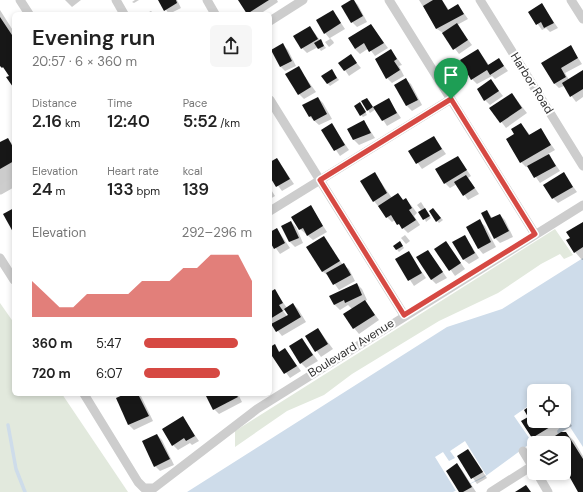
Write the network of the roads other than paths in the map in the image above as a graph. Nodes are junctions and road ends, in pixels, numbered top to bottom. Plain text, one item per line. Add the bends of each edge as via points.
1 (20, 0) edge
2 (116, 0) edge
3 (206, 0) edge
4 (389, 0) edge
5 (480, 0) edge
6 (571, 0) edge
7 (300, 1) edge
8 (28, 12) edge
9 (123, 12) edge
10 (214, 12) edge
11 (583, 19) edge
12 (272, 20) edge
13 (451, 99) junction
14 (272, 103) edge
15 (583, 166) edge
16 (320, 180) junction
17 (12, 183) edge
18 (0, 190) edge
19 (583, 205) edge
20 (272, 210) edge
21 (535, 234) junction
22 (0, 258) edge
23 (12, 277) edge
24 (404, 315) junction
25 (272, 395) edge
26 (85, 396) edge
27 (269, 397) edge
28 (523, 451) dead end
29 (527, 458) edge
30 (527, 473) edge
31 (541, 480) edge
32 (491, 492) edge
33 (548, 492) edge

1 - 8 street
2 - 9 street
3 - 10 street
4 - 13 street
5 - 15 street, Harbor Road
6 - 11 street
7 - 12 street
13 - 16 street
13 - 21 street
14 - 16 street
16 - 20 street
16 - 24 street
17 - 18 street
19 - 21 street, Boulevard Avenue
21 - 24 street, Boulevard Avenue
22 - 23 street
24 - 25 street, Boulevard Avenue
26 - 27 street, Boulevard Avenue via 138,482 148,489 161,484
28 - 29 street
30 - 32 street
31 - 33 street

